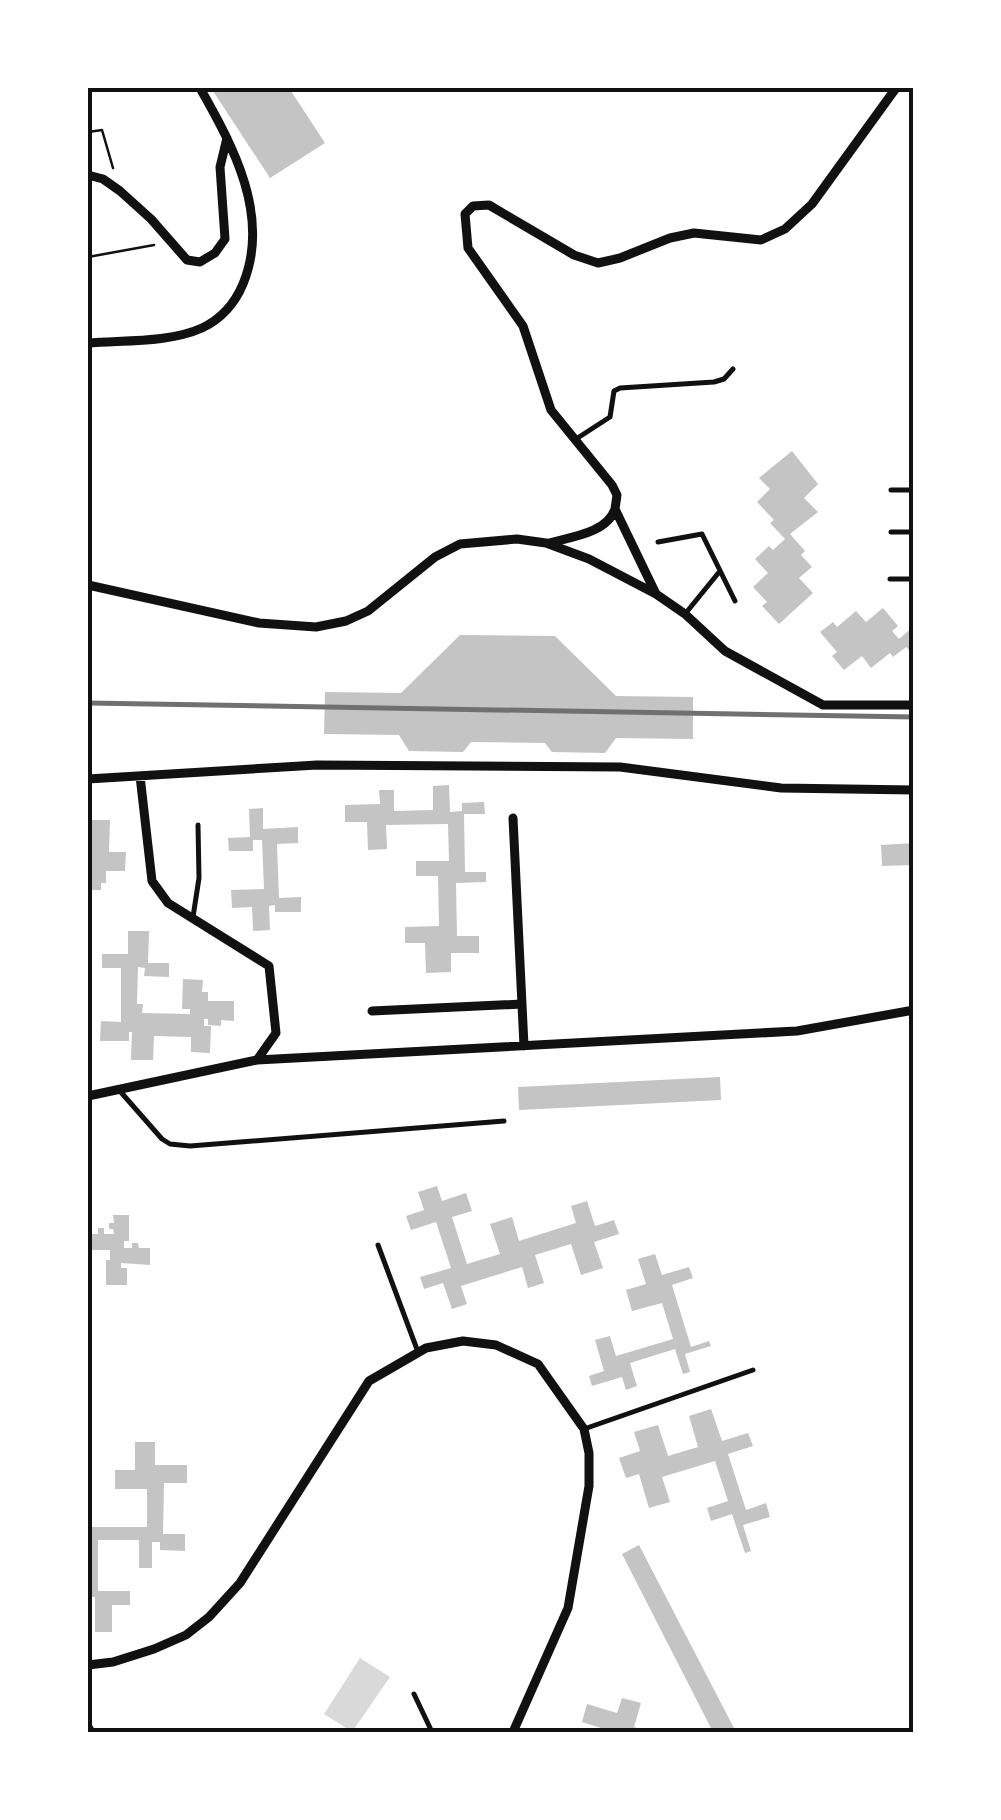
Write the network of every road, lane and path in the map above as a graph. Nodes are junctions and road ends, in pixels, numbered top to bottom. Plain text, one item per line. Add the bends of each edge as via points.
1 (200, 88) edge
2 (896, 88) edge
3 (88, 132) edge
4 (227, 138) junction
5 (88, 175) edge
6 (120, 191) junction
7 (170, 240) junction
8 (88, 257) edge
9 (88, 343) edge
10 (733, 370) dead end
11 (574, 440) junction
12 (891, 490) dead end
13 (914, 490) edge
14 (616, 509) junction
15 (890, 532) dead end
16 (914, 532) edge
17 (658, 542) dead end
18 (546, 543) junction
19 (720, 572) junction
20 (890, 579) dead end
21 (914, 579) edge
22 (88, 586) edge
23 (656, 594) junction
24 (736, 601) dead end
25 (685, 614) junction
26 (914, 705) edge
27 (140, 776) junction
28 (88, 779) edge
29 (914, 790) edge
30 (513, 818) dead end
31 (198, 825) dead end
32 (194, 917) junction
33 (522, 1004) junction
34 (914, 1010) edge
35 (372, 1011) dead end
36 (524, 1046) junction
37 (257, 1060) junction
38 (117, 1088) junction
39 (88, 1096) edge
40 (504, 1120) dead end
41 (378, 1245) dead end
42 (418, 1352) junction
43 (753, 1370) dead end
44 (584, 1429) junction
45 (88, 1665) edge
46 (414, 1694) dead end
47 (432, 1732) edge
48 (513, 1732) edge

1 - 4 street
2 - 11 street via 812,204 786,229 761,240 694,233 598,264 489,206 473,206 466,214 468,248 522,326 552,410
3 - 6 path via 102,130
4 - 7 street via 220,167 224,238 216,253 200,262 186,260
4 - 9 street via 254,237 234,302 197,330
5 - 6 street
6 - 7 street
7 - 8 path
10 - 11 lane via 714,382 620,388 610,417
11 - 14 street via 612,484
12 - 13 lane
14 - 18 street via 602,526
14 - 23 street
15 - 16 lane
17 - 19 lane via 702,534
18 - 22 street via 460,544 368,611 316,626 259,622
18 - 23 street
19 - 24 lane
19 - 25 lane
20 - 21 lane
23 - 25 street
25 - 26 street via 726,651 823,704
27 - 28 street
27 - 29 street via 317,765 620,767 781,788
27 - 32 street via 152,881 168,903
30 - 33 street
31 - 32 lane
32 - 37 street via 268,966 276,1033
33 - 35 street
33 - 36 street
34 - 36 street via 797,1031
36 - 37 street
37 - 38 street
38 - 39 street
38 - 40 lane via 162,1139 190,1146
41 - 42 lane
42 - 44 street via 463,1341 538,1364
42 - 45 street via 369,1381 240,1584 209,1617 154,1648
43 - 44 lane
44 - 48 street via 589,1486 568,1608
46 - 47 lane

